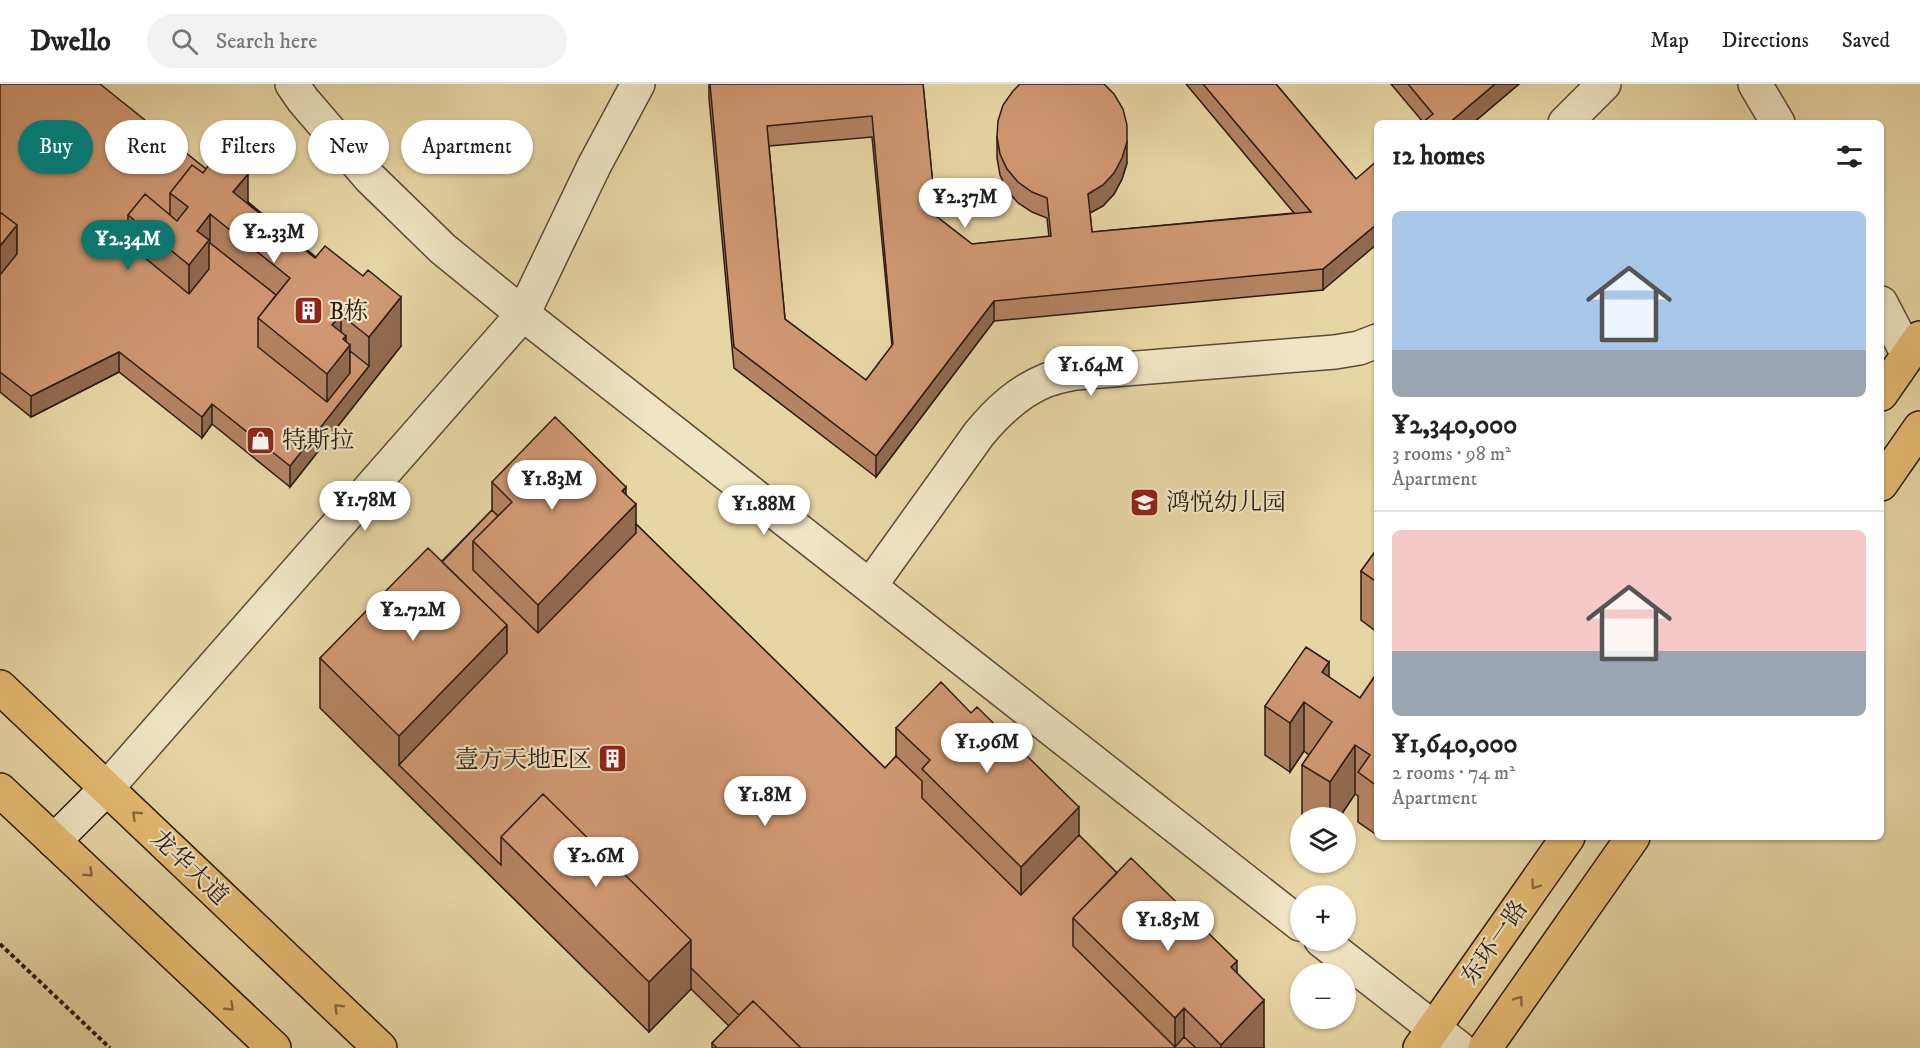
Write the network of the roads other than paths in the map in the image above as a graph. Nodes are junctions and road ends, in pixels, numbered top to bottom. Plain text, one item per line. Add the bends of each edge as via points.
1 (292, 84) edge
2 (638, 84) edge
3 (1604, 84) edge
4 (1755, 84) edge
5 (1568, 120) edge
6 (1776, 120) edge
7 (1884, 307) edge
8 (523, 314) junction
9 (1374, 342) edge
10 (1914, 346) edge
11 (1884, 390) edge
12 (1920, 428) edge
13 (1884, 480) edge
14 (870, 586) junction
15 (0, 687) edge
16 (107, 788) junction
17 (0, 790) edge
18 (1566, 840) edge
19 (1631, 840) edge
20 (54, 841) junction
21 (1290, 916) edge
22 (1333, 951) edge
23 (1426, 1038) edge
24 (274, 1048) edge
25 (380, 1048) edge
26 (1460, 1048) edge
27 (1485, 1048) edge

1 - 8 street via 370,178 443,249
2 - 8 street
3 - 5 street
4 - 6 street
7 - 10 street
8 - 14 street
8 - 16 street
9 - 14 street via 1335,352 1075,373 1047,380 998,411
10 - 11 main road
12 - 13 main road
14 - 21 street
15 - 16 main road, 龙华大道
16 - 20 street
25 -> 16 main road, 龙华大道
17 - 20 main road
18 -> 23 main road, 东环一路
27 -> 19 main road
20 -> 24 main road
22 - 23 street
23 - 26 street

